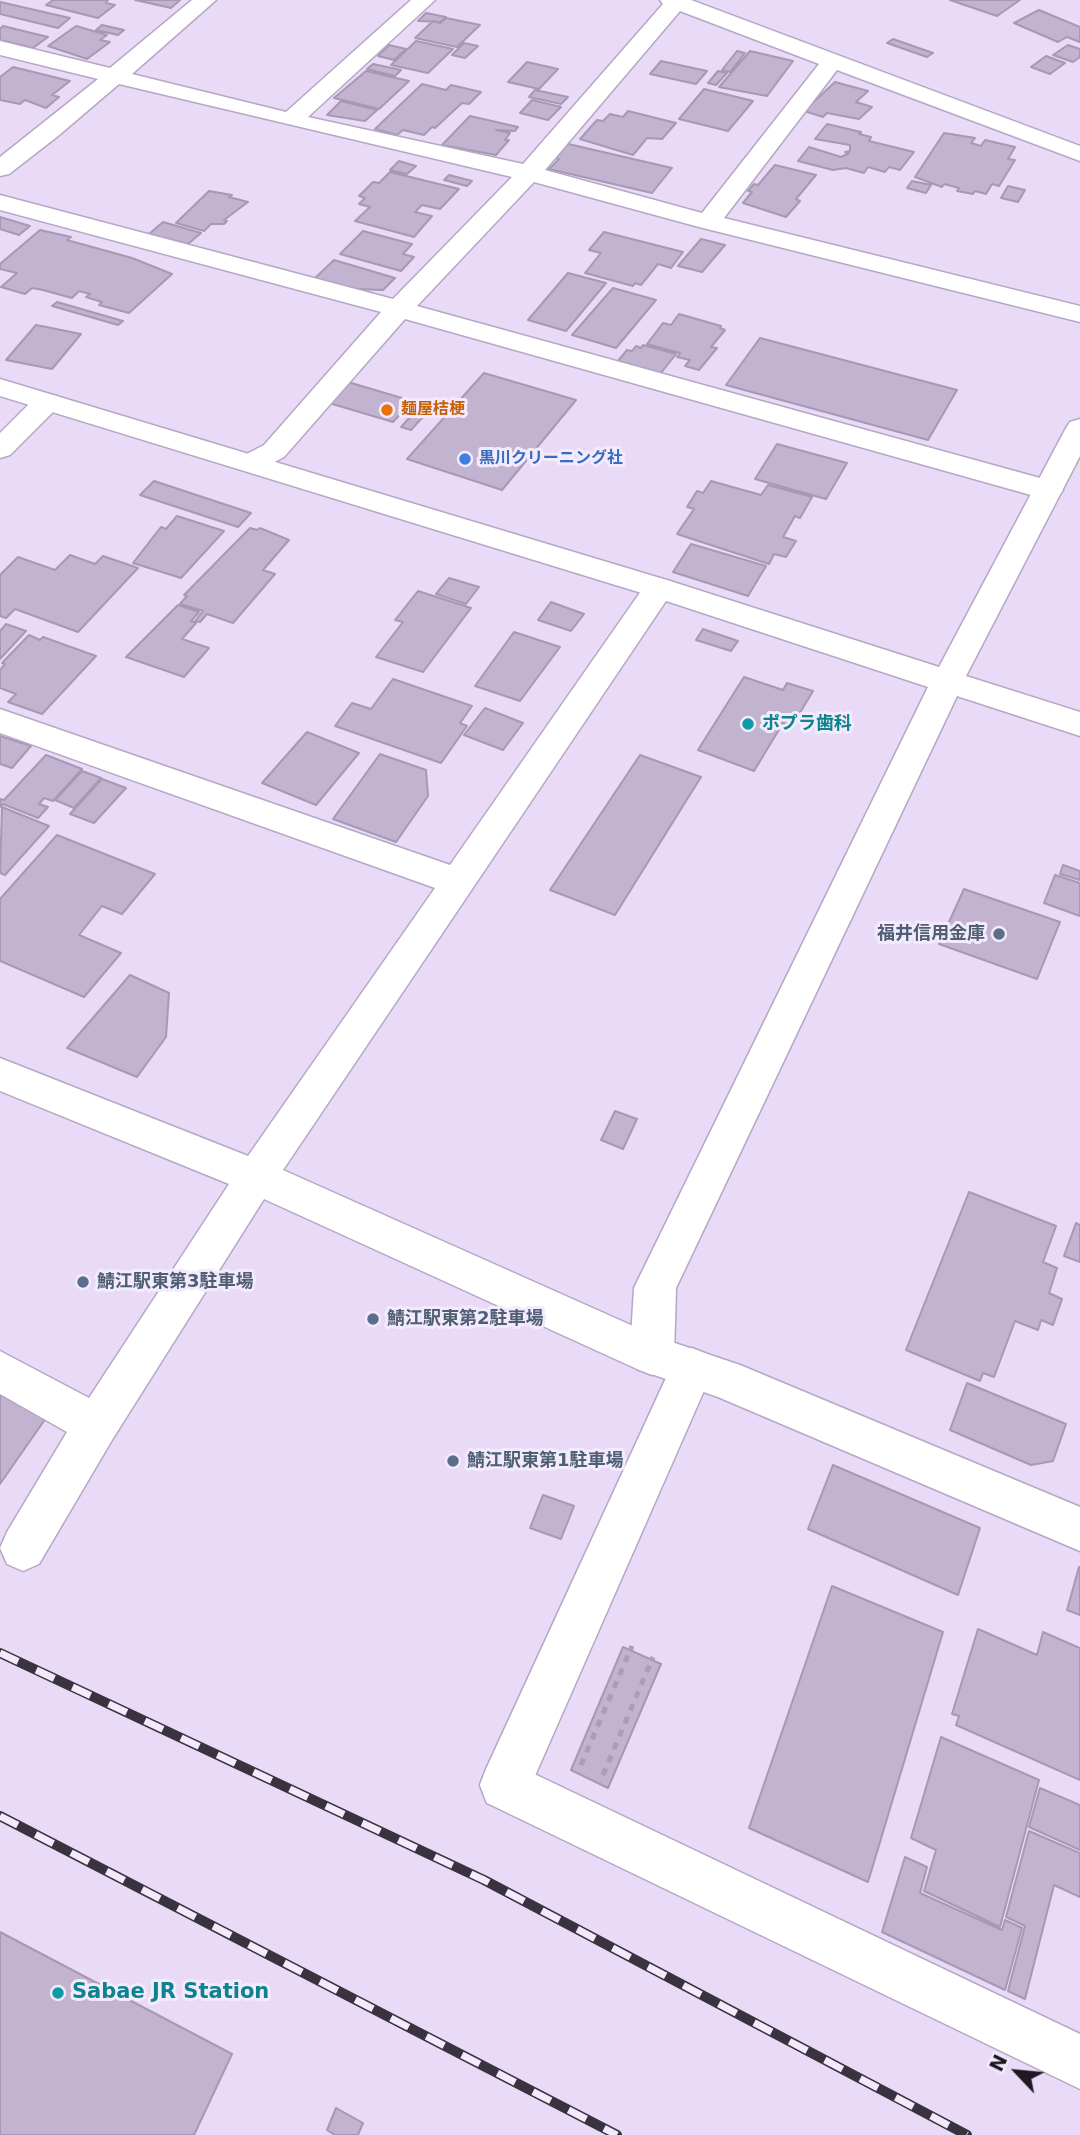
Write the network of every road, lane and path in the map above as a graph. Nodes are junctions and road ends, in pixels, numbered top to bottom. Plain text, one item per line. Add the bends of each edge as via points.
1 (205, 0) edge
2 (390, 0) edge
3 (673, 1) edge
4 (421, 3) edge
5 (0, 48) edge
6 (832, 62) junction
7 (116, 75) junction
8 (291, 120) junction
9 (1080, 154) edge
10 (0, 169) edge
11 (529, 173) junction
12 (0, 202) edge
13 (708, 222) junction
14 (398, 309) junction
15 (1080, 314) edge
16 (0, 387) edge
17 (47, 401) junction
18 (1080, 428) edge
19 (0, 449) edge
20 (251, 463) junction
21 (1048, 490) junction
22 (659, 588) junction
23 (947, 682) junction
24 (0, 722) edge
25 (1080, 724) edge
26 (455, 881) junction
27 (2, 1078) edge
28 (256, 1177) junction
29 (672, 1361) junction
30 (0, 1371) edge
31 (96, 1426) junction
32 (1079, 1526) edge
33 (23, 1548) dead end
34 (632, 1646) dead end
35 (653, 1657) dead end
36 (576, 1777) dead end
37 (599, 1785) dead end
38 (1080, 2062) edge

1 - 7 street
2 - 4 street
3 - 6 street
3 - 11 street
4 - 8 street
5 - 7 street
6 - 9 street
6 - 13 street
7 - 8 street
7 - 10 street
8 - 11 street
11 - 13 street
11 - 14 street
12 - 14 street
13 - 15 street
14 - 20 street via 274,451
14 - 21 street
16 - 17 street
17 - 19 street
17 - 20 street
18 - 21 street
20 - 22 street
21 - 23 street
22 - 23 street
22 - 26 street
23 - 25 street
23 - 29 street via 655,1288
24 - 26 street
26 - 28 street
27 - 28 street
28 - 29 street
28 - 31 street
29 - 32 street
29 - 38 street via 505,1785
30 - 31 street
31 - 33 street
34 - 36 path
35 - 37 path

